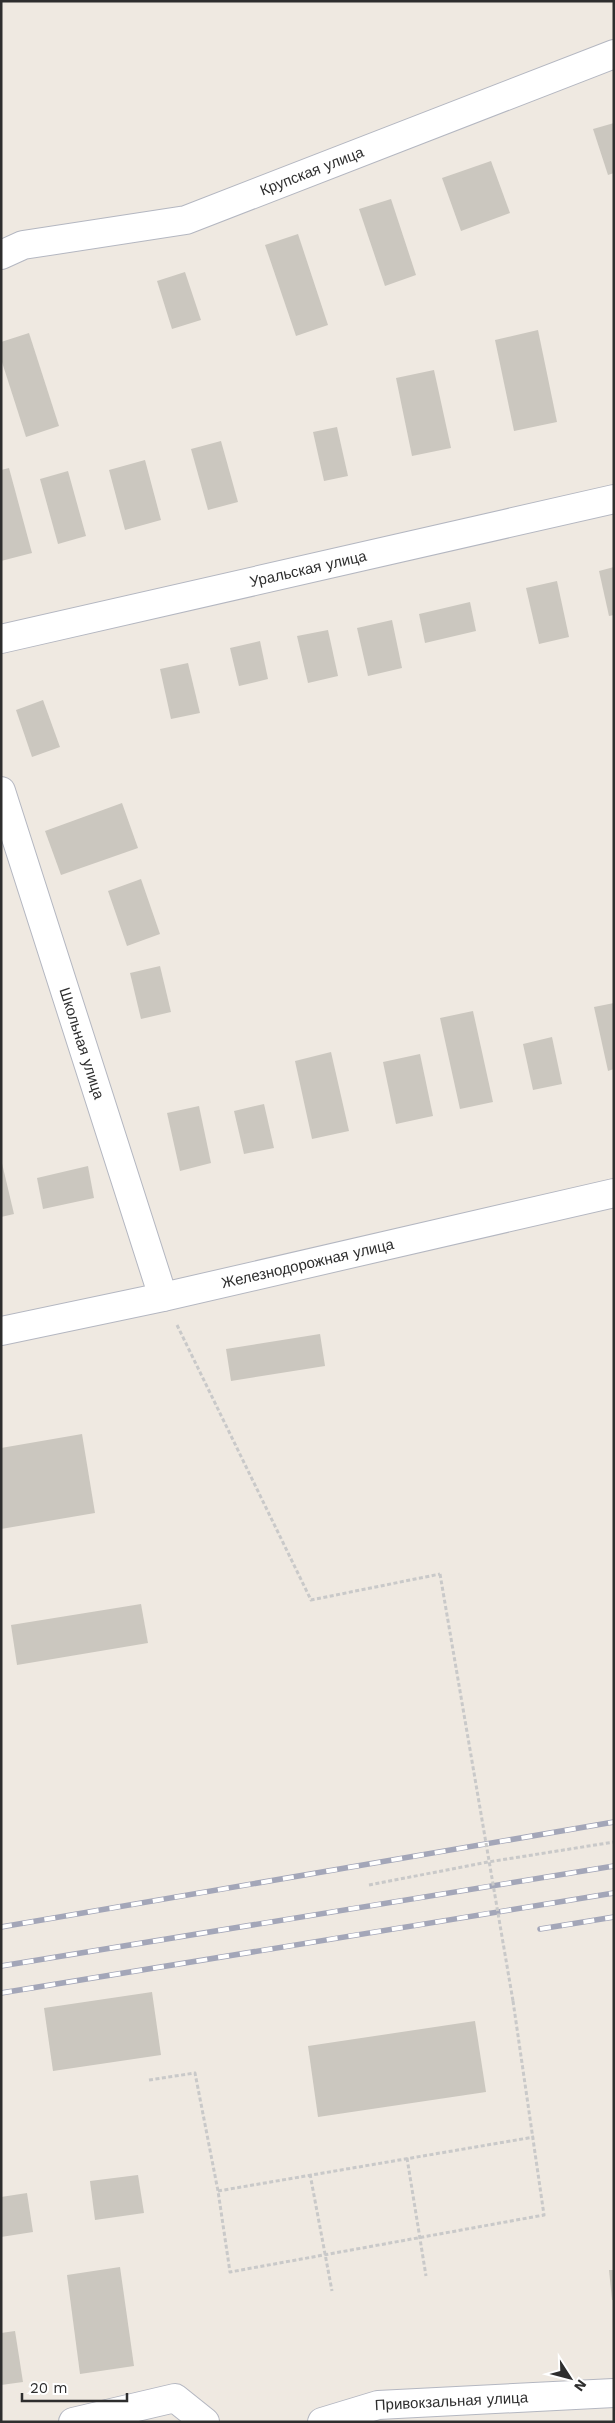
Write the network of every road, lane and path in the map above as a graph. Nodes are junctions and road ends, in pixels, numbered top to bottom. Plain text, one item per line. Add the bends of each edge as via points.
1 (614, 54) edge
2 (1, 255) edge
3 (614, 499) edge
4 (1, 638) edge
5 (1, 791) edge
6 (614, 1193) edge
7 (163, 1297) junction
8 (1, 1331) edge
9 (614, 1842) edge
10 (488, 1862) junction
11 (369, 1885) dead end
12 (149, 2080) dead end
13 (534, 2137) junction
14 (408, 2158) junction
15 (310, 2174) junction
16 (218, 2191) junction
17 (420, 2238) junction
18 (326, 2256) junction
19 (426, 2276) dead end
20 (332, 2291) dead end
21 (614, 2393) edge
22 (73, 2422) edge
23 (205, 2422) edge
24 (322, 2422) edge

1 - 2 street, Крупская улица via 186,220 23,245
3 - 4 street, Уральская улица
5 - 7 street, Школьная улица
6 - 7 street, Железнодорожная улица
7 - 8 street, Железнодорожная улица
7 - 10 path, bridge via 310,1600 440,1574
9 - 10 path
10 - 11 path
10 - 13 path, bridge
12 - 16 path via 195,2073
13 - 14 path
13 - 17 path via 544,2215
14 - 15 path
14 - 17 path
15 - 16 path
15 - 18 path
16 - 18 path via 230,2272
17 - 18 path
17 - 19 path
18 - 20 path
21 - 24 street, Привокзальная улица via 378,2405
22 - 23 street via 175,2398

